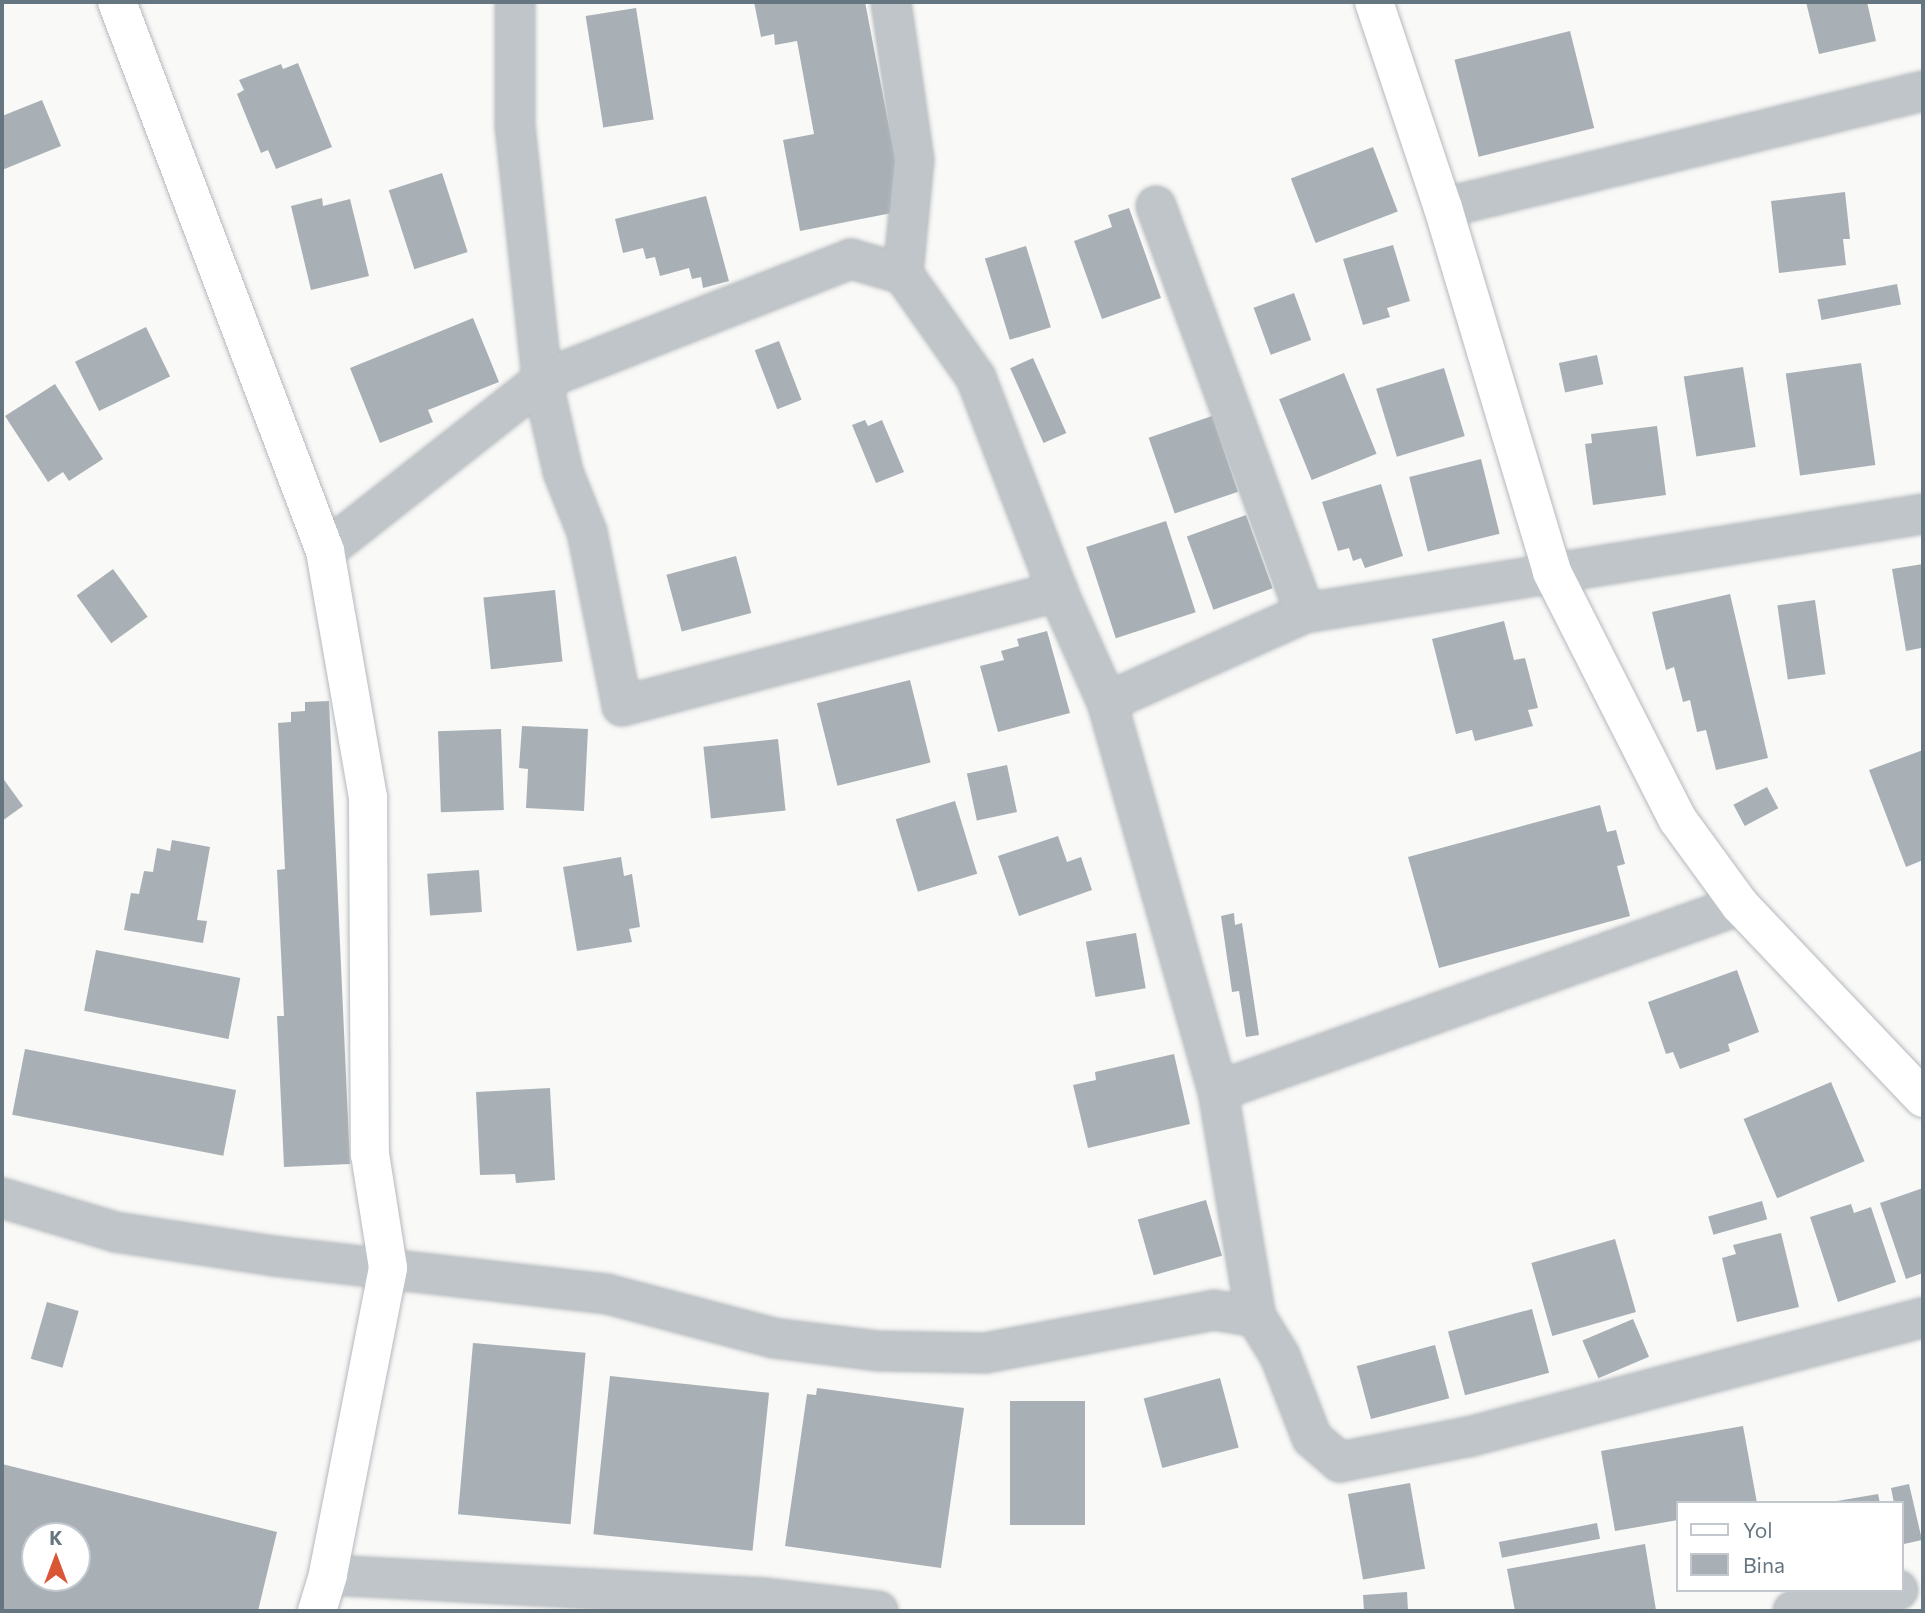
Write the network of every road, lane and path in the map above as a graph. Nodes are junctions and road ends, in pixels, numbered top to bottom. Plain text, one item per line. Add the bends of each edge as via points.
1 (117, 2) edge
2 (515, 2) edge
3 (891, 2) edge
4 (1374, 2) edge
5 (1923, 91) edge
6 (1156, 206) dead end
7 (1443, 208) junction
8 (902, 274) junction
9 (542, 380) junction
10 (1923, 514) edge
11 (325, 551) junction
12 (1552, 572) junction
13 (1058, 592) junction
14 (1305, 613) junction
15 (1107, 702) junction
16 (1740, 905) junction
17 (1218, 1091) junction
18 (1923, 1098) edge
19 (2, 1198) edge
20 (388, 1268) junction
21 (1256, 1317) junction
22 (1923, 1318) edge
23 (328, 1575) junction
24 (1923, 1585) edge
25 (1904, 1589) edge
26 (1890, 1592) edge
27 (317, 1611) edge
28 (878, 1611) edge
29 (1793, 1611) edge

1 - 11 main road
2 - 9 street via 515,126
3 - 8 street via 914,160
4 - 7 main road
5 - 7 street
6 - 14 street
7 - 12 main road
8 - 9 street via 851,259
8 - 13 street via 976,378
9 - 11 street
9 - 13 street via 563,472 587,532 622,706
10 - 12 street
11 - 20 main road via 368,797 370,1154
12 - 14 street
12 - 16 main road via 1678,820
13 - 15 street
14 - 15 street
15 - 17 street
16 - 17 street
16 - 18 main road
17 - 21 street
19 - 20 street via 115,1232
20 - 21 street via 607,1294 773,1338 879,1352 985,1353 1214,1310
20 - 23 main road
21 - 22 street via 1280,1356 1312,1438 1340,1462 1468,1437
23 - 27 main road
23 - 28 street via 765,1598
24 - 25 street
26 - 29 street

